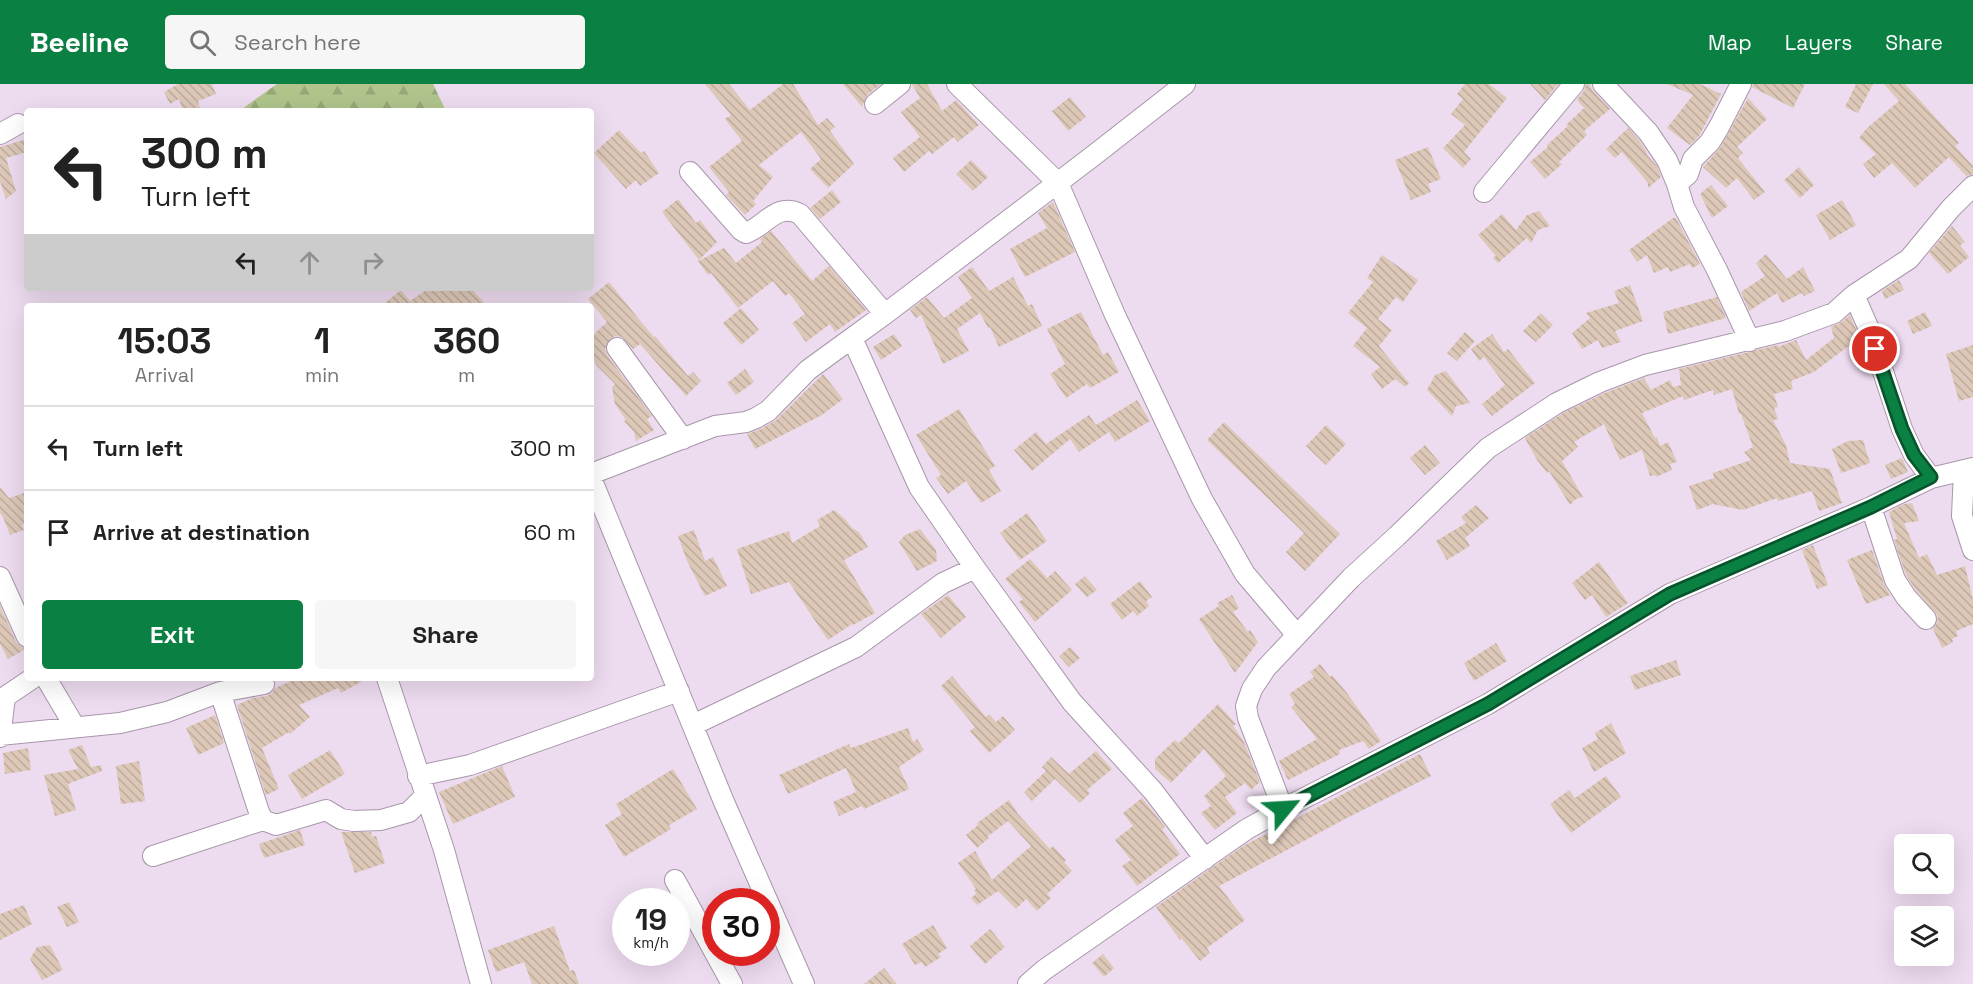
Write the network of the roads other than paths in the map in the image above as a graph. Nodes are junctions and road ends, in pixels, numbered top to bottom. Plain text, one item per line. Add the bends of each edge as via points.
1 (900, 84) edge
2 (957, 84) edge
3 (1185, 84) edge
4 (1574, 84) edge
5 (1603, 84) edge
6 (1741, 84) edge
7 (875, 104) dead end
8 (18, 124) dead end
9 (0, 134) edge
10 (690, 172) dead end
11 (1058, 183) junction
12 (1677, 184) junction
13 (1973, 186) edge
14 (1484, 192) dead end
15 (1854, 295) junction
16 (885, 314) junction
17 (852, 338) junction
18 (1749, 341) junction
19 (616, 348) dead end
20 (683, 439) junction
21 (1968, 470) edge
22 (594, 475) edge
23 (1931, 477) junction
24 (594, 483) edge
25 (1871, 507) junction
26 (1973, 550) edge
27 (975, 568) junction
28 (0, 577) edge
29 (1926, 619) dead end
30 (24, 630) edge
31 (1297, 635) junction
32 (28, 681) edge
33 (48, 681) edge
34 (388, 681) edge
35 (264, 684) dead end
36 (679, 691) junction
37 (220, 692) junction
38 (2, 698) edge
39 (693, 725) junction
40 (75, 727) junction
41 (0, 736) edge
42 (418, 776) junction
43 (425, 796) junction
44 (1283, 809) junction
45 (263, 820) junction
46 (153, 856) dead end
47 (1204, 859) junction
48 (675, 880) dead end
49 (481, 984) edge
50 (732, 984) edge
51 (804, 984) edge
52 (1028, 984) edge

1 - 7 street
2 - 11 street
3 - 11 street
4 - 14 street
5 - 12 street via 1648,132
6 - 12 street via 1710,142
8 - 9 street
10 - 16 street via 746,232 780,210 800,214
11 - 16 street
11 - 31 street via 1115,315 1207,509 1245,574
12 - 18 street via 1684,207
13 - 15 street via 1909,259
15 - 18 street via 1834,313
15 - 23 street via 1902,429 1914,455
16 - 17 street
17 - 20 street via 808,370 768,411 746,422 715,426
17 - 27 street via 919,487
18 - 31 street via 1645,365 1600,382 1527,421 1488,448
19 - 20 street
20 - 22 street
21 - 23 street
21 - 26 street via 1962,516
23 - 25 street
24 - 36 street
25 - 29 street via 1895,580
25 - 44 street via 1670,594 1488,704
27 - 39 street via 943,583 855,647
27 - 47 street via 1072,702 1153,791
28 - 30 street
31 - 44 street via 1266,668 1246,706
32 - 38 street
33 - 40 street
34 - 42 street
35 - 37 street
36 - 39 street
36 - 42 street via 470,765
37 - 40 street via 167,712 120,723
37 - 45 street
38 - 41 street
39 - 51 street
40 - 41 street
42 - 43 street
43 - 45 street via 409,812 381,820 341,819 326,810 276,825
43 - 49 street
44 - 47 street
45 - 46 street
47 - 52 street
48 - 50 street

